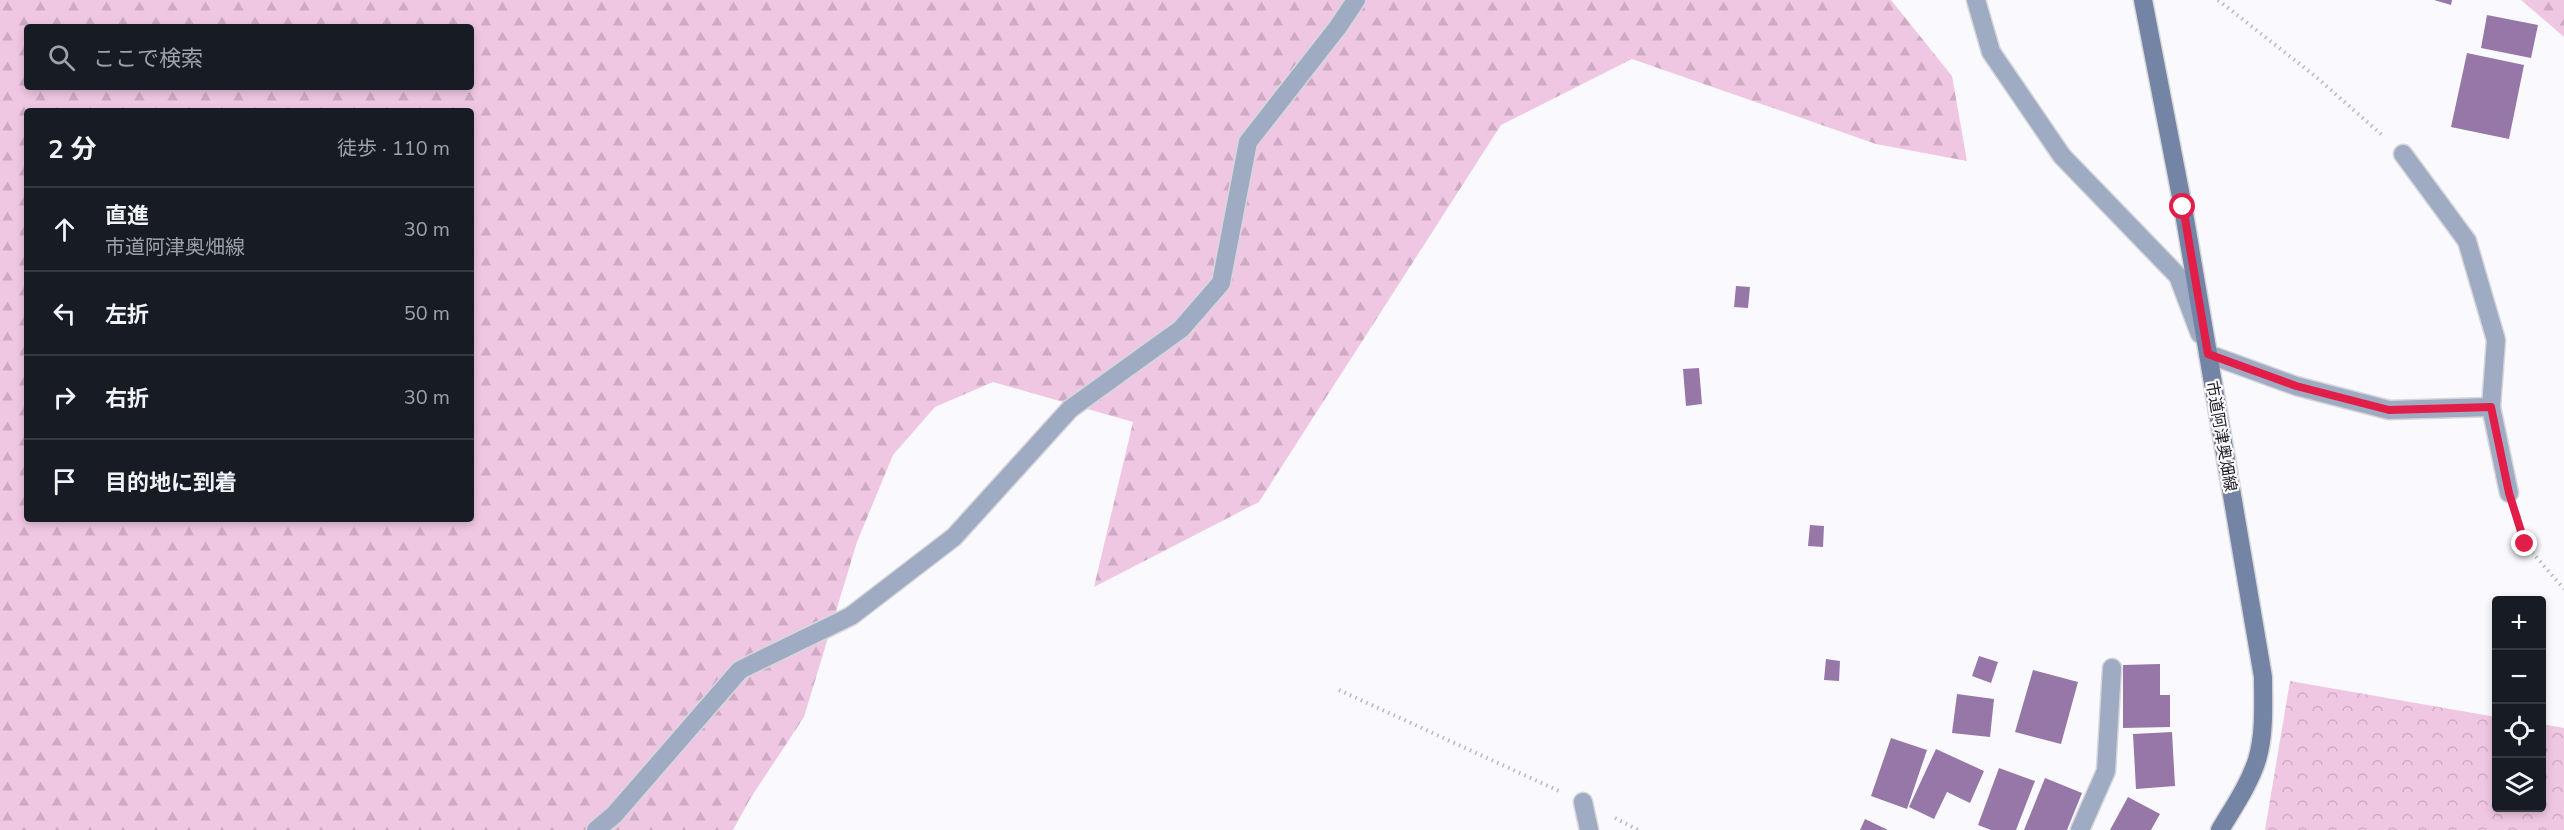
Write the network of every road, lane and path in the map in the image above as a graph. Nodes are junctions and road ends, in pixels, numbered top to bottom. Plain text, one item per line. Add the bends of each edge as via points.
1 (1356, 0) edge
2 (1976, 0) edge
3 (2143, 0) edge
4 (2218, 0) edge
5 (2403, 154) joint
6 (2208, 354) junction
7 (2491, 407) junction
8 (2509, 493) joint
9 (2564, 589) edge
10 (2112, 668) dead end
11 (1339, 690) dead end
12 (1583, 802) junction
13 (596, 830) edge
14 (1589, 830) edge
15 (1638, 830) edge
16 (2079, 830) edge
17 (2220, 830) edge

1 - 13 street via 1248,142 1221,283 1181,330 1070,409 954,537 851,616 740,670 614,815
2 - 6 street via 1991,52 2062,156 2178,276
3 - 6 street, 市道阿津奥畑線
4 - 5 path via 2315,76
5 - 7 street via 2467,241 2496,340
6 - 7 street via 2296,386 2389,410
6 - 17 street, 市道阿津奥畑線 via 2263,676 2264,717 2257,759
7 - 8 street
8 - 9 path via 2525,544
10 - 16 street via 2106,771
11 - 12 path
12 - 14 street
12 - 15 path

